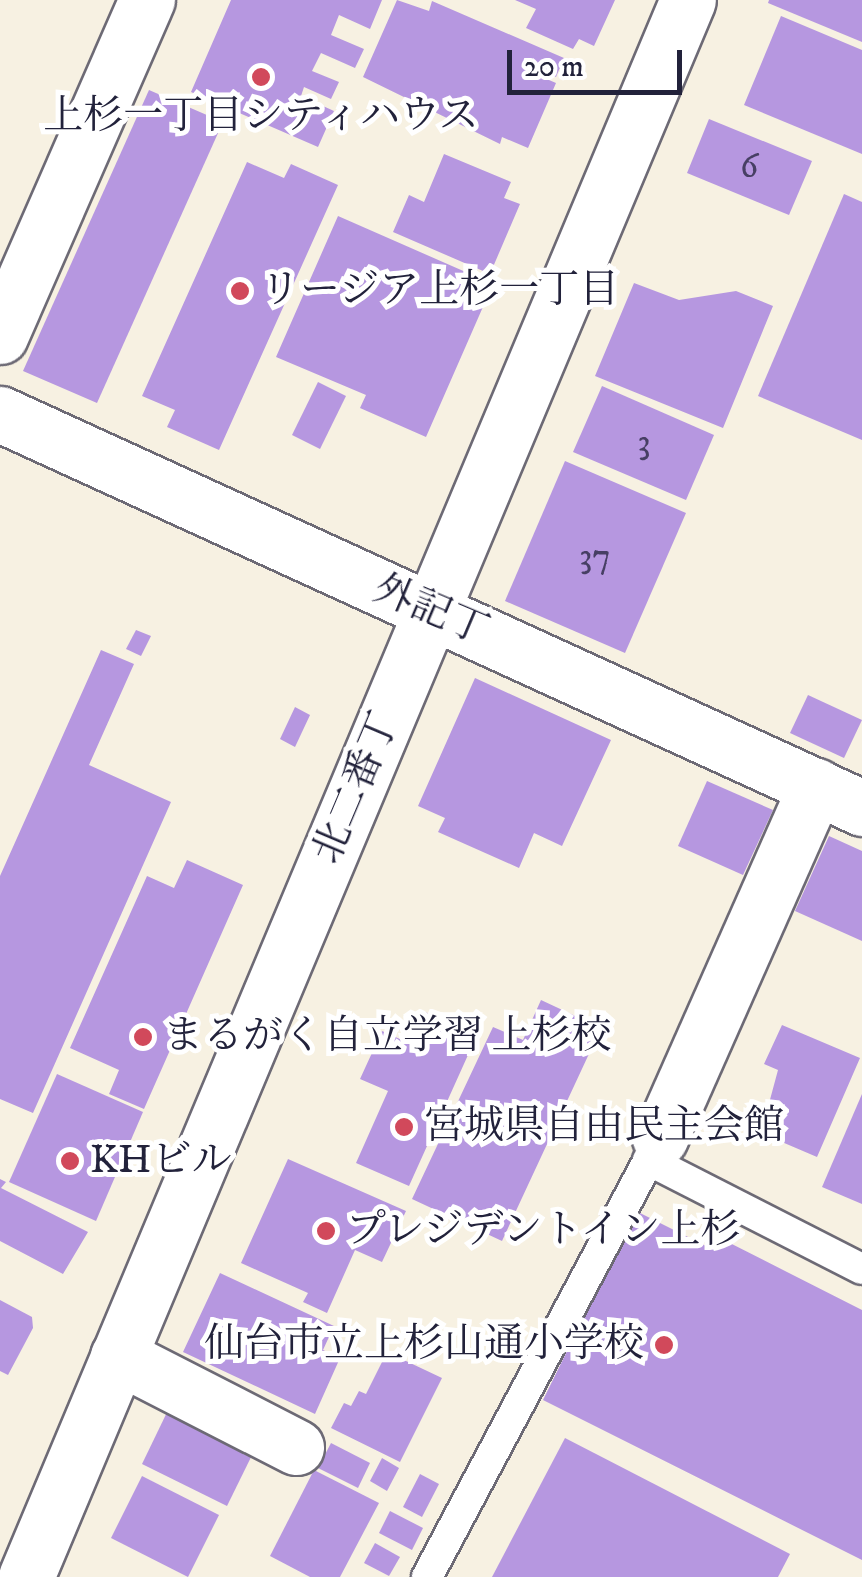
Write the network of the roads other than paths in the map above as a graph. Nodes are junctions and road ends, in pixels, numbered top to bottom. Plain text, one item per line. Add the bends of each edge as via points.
1 (146, 0) edge
2 (688, 0) edge
3 (0, 336) edge
4 (0, 414) edge
5 (432, 611) junction
6 (839, 797) edge
7 (654, 1149) junction
8 (862, 1269) edge
9 (118, 1356) junction
10 (296, 1447) dead end
11 (26, 1577) edge
12 (427, 1577) edge

1 - 3 street
2 - 5 street, 北二番丁
4 - 5 street, 外記丁
5 - 6 street, 外記丁
5 - 9 street, 北二番丁
6 - 7 street
7 - 8 lane
7 - 12 lane
9 - 10 street
9 - 11 street, 北二番丁

